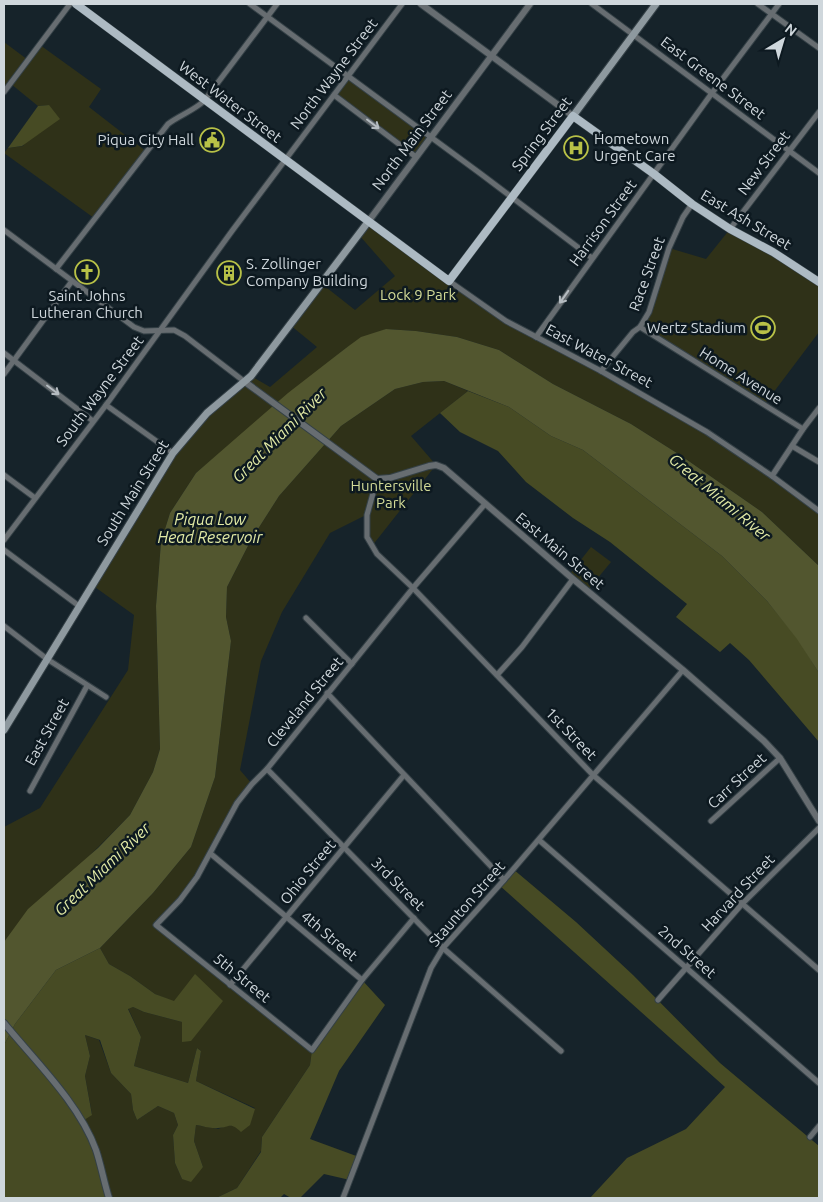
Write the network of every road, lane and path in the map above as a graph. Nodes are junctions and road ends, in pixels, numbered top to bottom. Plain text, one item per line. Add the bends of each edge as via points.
1 (70, 4) edge
2 (76, 4) edge
3 (250, 4) edge
4 (276, 4) edge
5 (402, 4) edge
6 (421, 4) edge
7 (530, 4) edge
8 (592, 4) edge
9 (656, 4) edge
10 (758, 4) edge
11 (779, 4) edge
12 (772, 13) junction
13 (267, 16) junction
14 (633, 34) junction
15 (819, 48) edge
16 (492, 56) junction
17 (348, 76) junction
18 (4, 92) edge
19 (712, 93) junction
20 (334, 95) junction
21 (204, 101) junction
22 (819, 112) edge
23 (573, 116) junction
24 (431, 137) junction
25 (790, 151) junction
26 (416, 157) junction
27 (285, 160) junction
28 (819, 173) edge
29 (654, 174) junction
30 (511, 197) junction
31 (692, 204) junction
32 (368, 222) junction
33 (730, 229) junction
34 (4, 230) edge
35 (232, 231) joint
36 (592, 258) junction
37 (56, 269) junction
38 (72, 281) junction
39 (449, 281) junction
40 (819, 282) edge
41 (315, 293) joint
42 (640, 327) junction
43 (160, 330) junction
44 (536, 337) junction
45 (4, 353) edge
46 (14, 360) junction
47 (601, 371) junction
48 (4, 374) edge
49 (245, 382) junction
50 (106, 405) junction
51 (819, 408) edge
52 (93, 421) junction
53 (803, 429) junction
54 (792, 446) junction
55 (172, 453) junction
56 (819, 462) edge
57 (4, 475) edge
58 (772, 476) junction
59 (377, 479) junction
60 (35, 498) junction
61 (485, 504) junction
62 (819, 511) edge
63 (4, 540) edge
64 (4, 550) edge
65 (573, 579) junction
66 (413, 588) junction
67 (79, 606) junction
68 (306, 618) dead end
69 (4, 626) edge
70 (46, 660) junction
71 (352, 664) junction
72 (683, 670) junction
73 (497, 675) junction
74 (87, 686) junction
75 (327, 693) junction
76 (106, 697) dead end
77 (4, 730) edge
78 (780, 758) junction
79 (267, 769) junction
80 (593, 774) junction
81 (404, 775) junction
82 (30, 791) dead end
83 (711, 821) dead end
84 (819, 821) edge
85 (819, 828) edge
86 (539, 840) junction
87 (344, 848) junction
88 (210, 854) junction
89 (504, 880) junction
90 (742, 904) junction
91 (287, 918) junction
92 (414, 918) junction
93 (156, 925) joint
94 (442, 948) junction
95 (687, 968) junction
96 (819, 970) edge
97 (362, 980) junction
98 (230, 985) junction
99 (658, 1000) dead end
100 (4, 1023) edge
101 (561, 1051) dead end
102 (819, 1084) edge
103 (819, 1126) edge
104 (810, 1137) dead end
105 (109, 1198) edge
106 (343, 1198) edge

1 - 18 street
2 - 21 main road, West Water Street
3 - 13 street
4 - 13 street
5 - 17 street, North Wayne Street
6 - 16 street, East Ash Street
7 - 16 street, North Main Street
8 - 14 street, East Greene Street
9 - 14 main road, Spring Street
10 - 12 street
11 - 12 street, Harrison Street
12 - 15 street
12 - 19 street, Harrison Street
13 - 17 street
13 - 21 street
14 - 19 street, East Greene Street
14 - 23 main road, Spring Street
16 - 23 street, East Ash Street
16 - 24 street, North Main Street
17 - 20 street, North Wayne Street
17 - 24 street
19 - 25 street, East Greene Street
19 - 29 street, Harrison Street
20 -> 26 street
20 - 27 street, North Wayne Street
21 - 27 main road, West Water Street
21 - 37 street via 168,124
22 - 25 street, New Street
23 - 29 main road, East Ash Street
23 - 30 main road, Spring Street
24 - 26 street, North Main Street
24 - 30 street
25 - 28 street, East Greene Street
25 - 33 street, New Street
26 - 32 street, North Main Street
27 - 32 main road, West Water Street
27 - 35 street, North Wayne Street
29 - 31 main road, East Ash Street
29 - 36 street, Harrison Street
30 - 36 street
30 - 39 main road, Spring Street
31 - 33 main road, East Ash Street
31 - 42 street, Race Street via 669,248 649,312
32 - 39 main road, East Water Street
32 - 41 main road, North Main Street
33 - 40 main road, East Ash Street
34 - 37 street
35 - 43 street, South Wayne Street
36 -> 44 street, Harrison Street
37 - 38 street
38 - 43 street via 134,327 144,331
38 - 46 street
39 - 44 street, East Water Street via 506,321
41 - 49 main road, South Main Street
42 - 47 street, Race Street via 632,332
42 - 53 street, Home Avenue
43 - 49 street via 174,330 184,336
43 - 50 street, South Wayne Street
44 - 47 street, East Water Street
45 - 46 street
46 - 48 street
46 -> 52 street
47 - 58 street, East Water Street via 707,432
49 - 55 main road, South Main Street via 207,414
49 - 59 street
50 - 52 street, South Wayne Street
50 - 55 street
51 - 53 street
52 - 60 street, South Wayne Street
53 - 54 street
54 - 56 street
54 - 58 street
55 - 67 main road, South Main Street
57 - 60 street
58 - 62 street, East Water Street
59 - 61 street, East Main Street via 436,465 444,468
59 - 66 street, 1st Street via 367,515 367,537 377,554
60 - 63 street, South Wayne Street
61 - 65 street, East Main Street
61 - 66 street, Cleveland Street
64 - 67 street
65 - 72 street, East Main Street
65 - 73 street
66 - 71 street, Cleveland Street
66 - 73 street, 1st Street
67 - 70 main road, South Main Street
68 - 71 street
69 - 70 street
70 - 74 street
70 - 77 main road, South Main Street
71 - 75 street, Cleveland Street
72 - 78 street, East Main Street
72 - 80 street, Staunton Street
73 - 80 street, 1st Street
74 - 76 street
74 - 82 street, East Street
75 - 79 street, Cleveland Street
75 - 81 street
78 - 83 street, Carr Street
78 - 84 street, East Main Street
79 - 87 street, 3rd Street
79 - 88 street, Cleveland Street via 237,803
80 - 86 street, Staunton Street
80 - 90 street, 1st Street
81 - 87 street, Ohio Street
81 - 89 street
85 - 90 street, Harvard Street
86 - 89 street, Staunton Street
86 - 95 street, 2nd Street
87 - 91 street, Ohio Street
87 - 92 street, 3rd Street
88 - 91 street, 4th Street
88 - 93 street, Cleveland Street via 180,900
89 - 94 street, Staunton Street
90 - 95 street, Harvard Street
90 - 96 street, 1st Street
91 - 97 street, 4th Street
91 - 98 street, Ohio Street
92 - 94 street, 3rd Street
92 - 97 street
93 - 98 street, 5th Street
94 - 101 street, 3rd Street
94 - 106 street, Staunton Street via 431,968
95 - 99 street, Harvard Street
95 - 102 street, 2nd Street
97 - 98 street, 5th Street via 312,1050
100 - 105 street via 75,1109 96,1149
103 - 104 street

